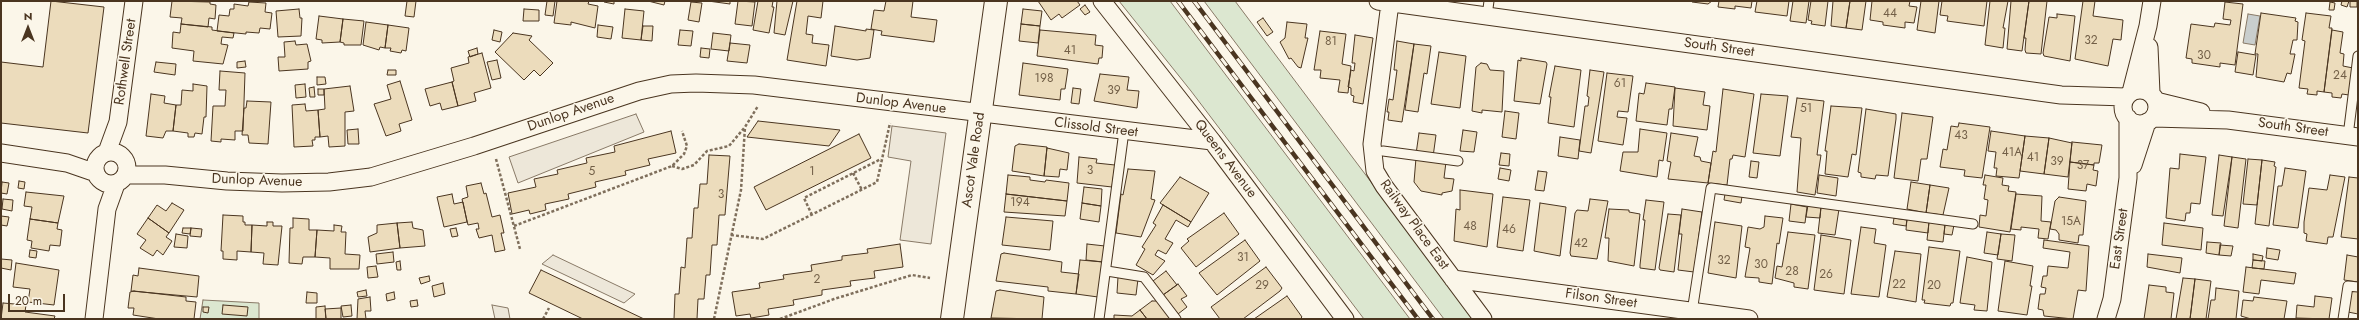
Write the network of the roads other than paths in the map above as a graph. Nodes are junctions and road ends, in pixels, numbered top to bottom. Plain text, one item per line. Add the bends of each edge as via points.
1 (134, 1) edge
2 (996, 1) edge
3 (1102, 1) edge
4 (2152, 1) edge
5 (1384, 2) edge
6 (1488, 9) edge
7 (2148, 26) junction
8 (2358, 56) edge
9 (2153, 97) junction
10 (2127, 105) junction
11 (980, 114) junction
12 (2150, 120) junction
13 (2228, 120) junction
14 (1124, 131) junction
15 (2353, 137) edge
16 (1212, 141) junction
17 (1383, 151) dead end
18 (1, 153) edge
19 (1458, 161) dead end
20 (112, 168) junction
21 (2128, 178) junction
22 (1973, 224) dead end
23 (1107, 271) junction
24 (1453, 279) junction
25 (2358, 287) edge
26 (2112, 299) junction
27 (1692, 312) junction
28 (94, 319) edge
29 (952, 319) edge
30 (1099, 319) edge
31 (1176, 319) edge
32 (1345, 319) edge
33 (1483, 319) edge
34 (1749, 319) edge
35 (2106, 319) edge
36 (2113, 319) edge
37 (2344, 319) edge

1 - 20 street, Rothwell Street
2 - 11 main road, Ascot Vale Road
3 - 16 street, Queens Avenue
4 - 7 street, East Street
5 - 6 street, South Street
5 - 24 street, Railway Place East via 1372,144 1375,171
6 - 10 street, South Street
7 - 9 street, East Street
7 - 10 street, East Street
8 - 15 lane
9 - 10 street via 2141,90
9 - 12 street via 2157,110
9 - 13 street, South Street
10 - 12 street via 2137,123
10 - 21 street, East Street
11 - 14 street, Clissold Street
11 - 20 street, Dunlop Avenue via 728,83 671,84 646,88 474,146 371,177 329,182 282,183 227,181
11 - 29 main road, Ascot Vale Road
12 - 13 street, South Street
12 - 21 street, East Street
13 - 15 street, South Street
14 - 16 street, Clissold Street
14 - 23 lane
16 - 32 street, Queens Avenue
17 - 19 lane
18 - 20 street, Dunlop Avenue
20 - 28 street, Rothwell Street
21 - 26 street, East Street
22 - 27 lane via 1711,188
23 - 30 lane
23 - 31 lane via 1144,277
24 - 27 street, Filson Street
24 - 33 street, Railway Place East
25 - 37 lane via 2348,286
26 - 35 street, East Street
26 - 36 street, East Street
27 - 34 street, Filson Street

